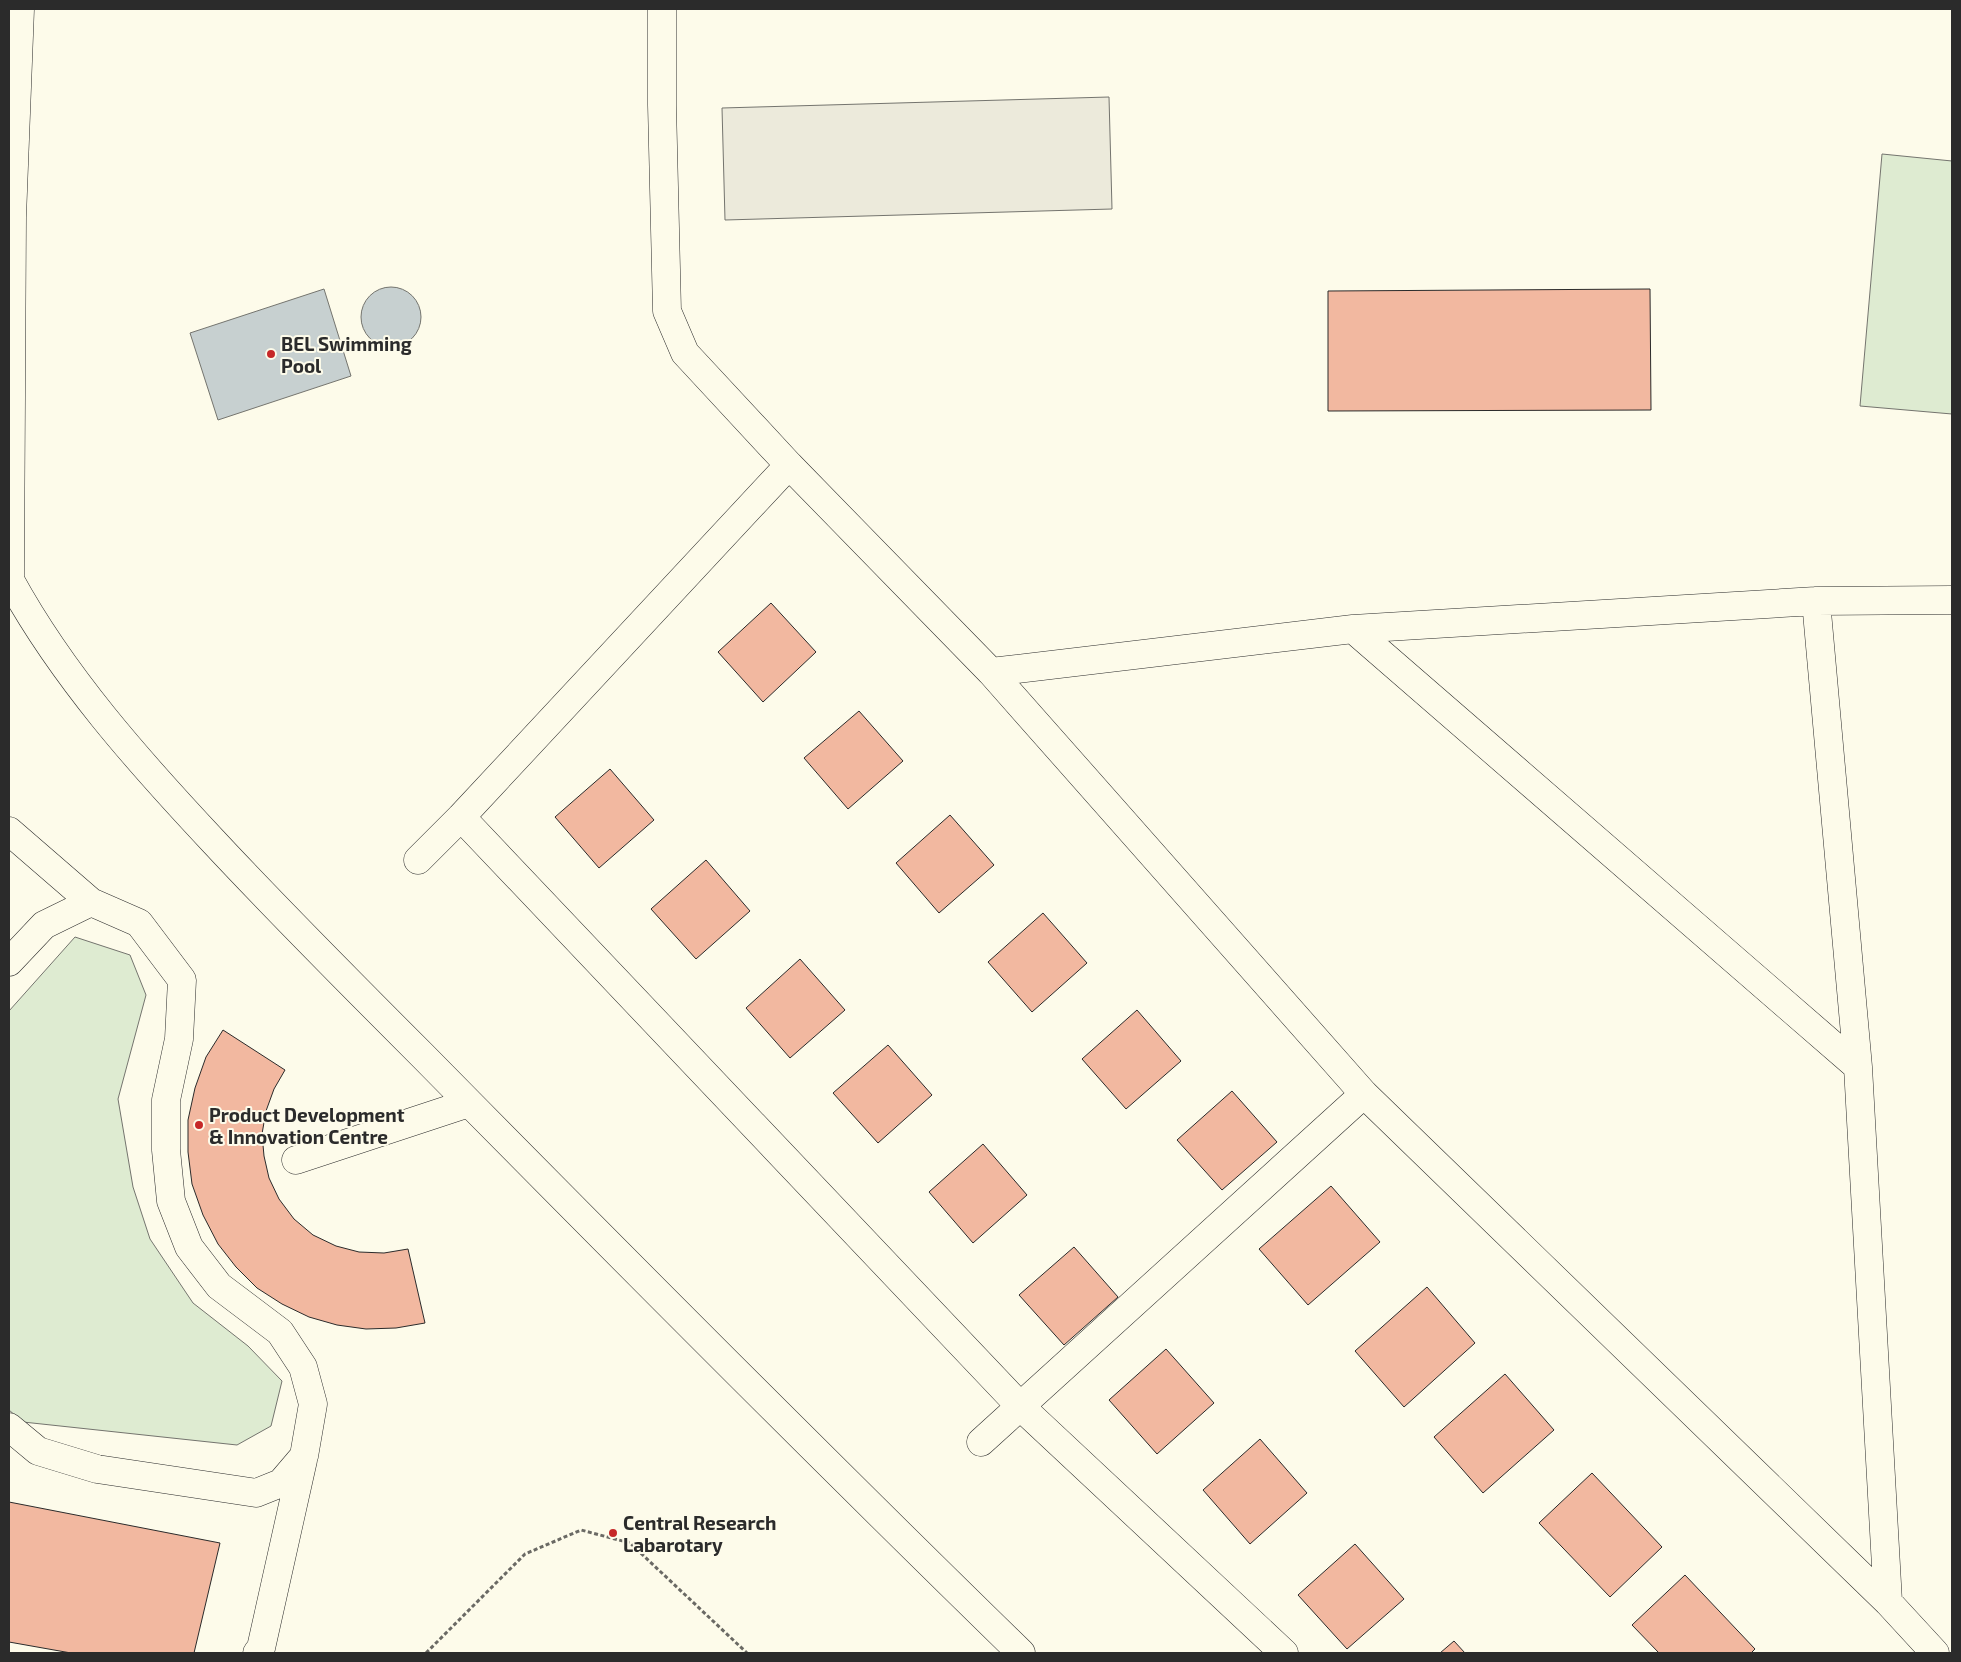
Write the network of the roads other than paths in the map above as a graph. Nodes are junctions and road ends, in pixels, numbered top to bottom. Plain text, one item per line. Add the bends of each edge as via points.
1 (20, 9) edge
2 (662, 9) edge
3 (11, 187) edge
4 (10, 216) edge
5 (789, 464) junction
6 (1952, 600) edge
7 (1816, 601) junction
8 (1353, 629) junction
9 (991, 672) junction
10 (461, 817) junction
11 (9, 831) edge
12 (418, 860) dead end
13 (91, 902) junction
14 (9, 962) edge
15 (1858, 1067) junction
16 (1364, 1094) junction
17 (469, 1103) junction
18 (296, 1160) dead end
19 (1021, 1407) junction
20 (9, 1427) edge
21 (981, 1442) dead end
22 (304, 1456) junction
23 (1888, 1602) junction
24 (257, 1653) edge
25 (1021, 1653) edge
26 (1284, 1653) edge
27 (1935, 1653) edge

1 - 3 street
2 - 5 street via 667,311 685,353
3 - 4 street
4 - 17 street via 10,580 33,622 72,677 172,797
5 - 9 street
5 - 10 street
6 - 7 street
7 - 8 street
7 - 15 street
8 - 9 street
8 - 15 street
9 - 16 street
10 - 12 street
10 - 19 street
11 - 13 street
13 - 14 street via 44,924
13 - 22 street via 140,923 182,980 179,1039 166,1100 166,1150 180,1198 189,1247 218,1286 280,1332 303,1367 313,1404
15 - 23 street
16 - 19 street
16 - 23 street
17 - 18 street
17 - 25 street
19 - 21 street
19 - 26 street
20 - 22 street via 38,1451 97,1469 256,1493 281,1483
22 - 24 street via 261,1648
23 - 27 street

